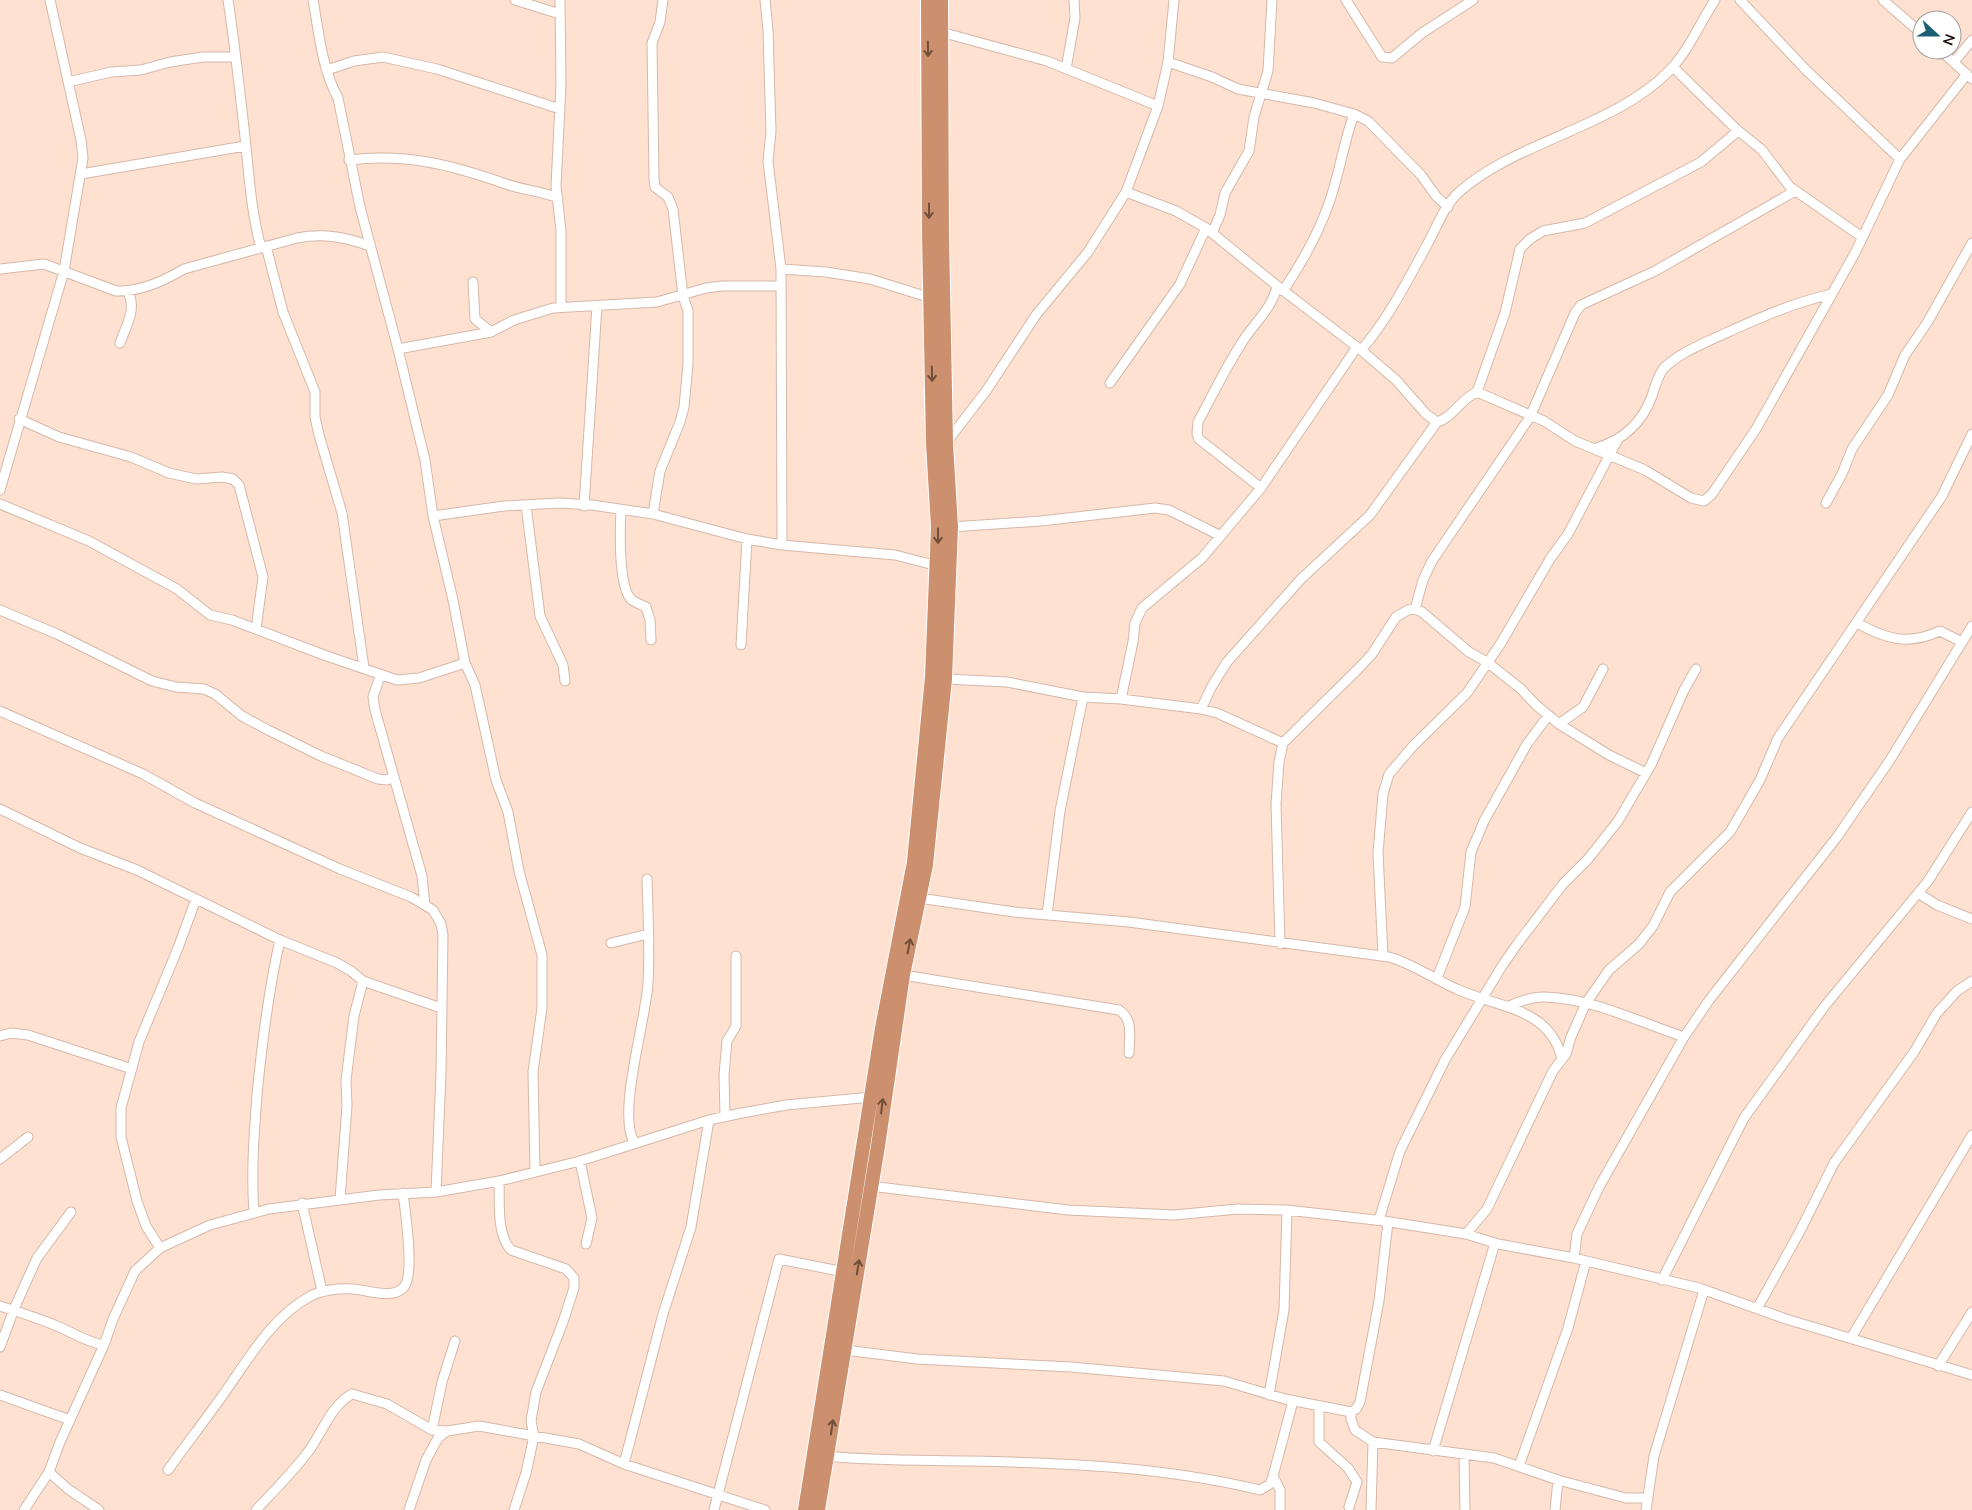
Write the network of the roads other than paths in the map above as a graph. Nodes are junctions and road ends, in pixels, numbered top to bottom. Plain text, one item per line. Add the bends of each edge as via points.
1 (50, 0) edge
2 (228, 0) edge
3 (312, 0) edge
4 (515, 0) edge
5 (560, 0) edge
6 (663, 0) edge
7 (765, 0) edge
8 (928, 0) edge
9 (940, 0) edge
10 (1074, 0) edge
11 (1174, 0) edge
12 (1272, 0) edge
13 (1346, 0) edge
14 (1473, 0) edge
15 (1715, 0) edge
16 (1740, 0) edge
17 (1883, 0) edge
18 (560, 14) junction
19 (1912, 25) edge
20 (941, 32) junction
21 (1972, 40) edge
22 (235, 57) junction
23 (1952, 60) edge
24 (1168, 62) junction
25 (1954, 62) junction
26 (1673, 66) junction
27 (1066, 69) junction
28 (327, 70) junction
29 (1970, 76) edge
30 (68, 82) junction
31 (1262, 95) junction
32 (1158, 106) junction
33 (560, 109) junction
34 (1354, 114) junction
35 (1738, 131) junction
36 (245, 146) junction
37 (1900, 159) junction
38 (349, 160) junction
39 (81, 174) junction
40 (1795, 191) junction
41 (1126, 192) junction
42 (558, 198) junction
43 (1448, 207) junction
44 (1209, 230) junction
45 (1862, 237) junction
46 (1972, 243) edge
47 (370, 246) junction
48 (263, 247) junction
49 (0, 269) edge
50 (781, 269) junction
51 (64, 271) junction
52 (473, 282) dead end
53 (780, 286) junction
54 (1280, 289) junction
55 (128, 292) junction
56 (1832, 294) junction
57 (683, 296) junction
58 (931, 298) junction
59 (597, 306) junction
60 (561, 307) junction
61 (491, 332) junction
62 (120, 343) dead end
63 (1359, 348) junction
64 (398, 349) junction
65 (1110, 383) dead end
66 (1477, 392) junction
67 (1530, 417) junction
68 (19, 419) junction
69 (1438, 422) junction
70 (1972, 434) edge
71 (1618, 439) junction
72 (946, 443) junction
73 (1596, 448) junction
74 (1611, 456) junction
75 (1261, 488) junction
76 (0, 490) edge
77 (1826, 503) dead end
78 (0, 504) edge
79 (526, 505) junction
80 (584, 506) junction
81 (621, 510) junction
82 (653, 514) junction
83 (433, 516) junction
84 (951, 527) junction
85 (1219, 535) junction
86 (747, 539) junction
87 (782, 545) junction
88 (938, 566) junction
89 (1415, 608) junction
90 (0, 610) edge
91 (1857, 623) junction
92 (1972, 626) edge
93 (256, 629) junction
94 (651, 640) dead end
95 (1962, 642) junction
96 (741, 645) dead end
97 (1487, 662) junction
98 (465, 663) junction
99 (364, 668) junction
100 (1603, 669) dead end
101 (1696, 669) dead end
102 (380, 676) junction
103 (945, 678) junction
104 (565, 681) dead end
105 (1083, 697) junction
106 (1121, 698) junction
107 (1201, 709) junction
108 (0, 711) edge
109 (1548, 716) junction
110 (1559, 724) junction
111 (1283, 742) junction
112 (1646, 773) junction
113 (393, 777) junction
114 (0, 810) edge
115 (1972, 812) edge
116 (647, 879) dead end
117 (1918, 893) junction
118 (919, 898) junction
119 (196, 899) junction
120 (425, 905) junction
121 (1047, 915) junction
122 (1972, 919) edge
123 (648, 934) junction
124 (280, 940) junction
125 (611, 943) dead end
126 (1280, 944) junction
127 (736, 956) dead end
128 (1383, 956) junction
129 (903, 975) junction
130 (1437, 978) junction
131 (1972, 981) edge
132 (362, 982) junction
133 (1482, 999) junction
134 (1586, 1003) junction
135 (1509, 1006) junction
136 (441, 1008) junction
137 (0, 1036) edge
138 (1684, 1037) junction
139 (1129, 1053) dead end
140 (1562, 1059) junction
141 (132, 1069) junction
142 (872, 1097) junction
143 (725, 1117) junction
144 (709, 1120) junction
145 (1972, 1135) edge
146 (28, 1137) dead end
147 (634, 1142) junction
148 (0, 1159) edge
149 (580, 1161) junction
150 (535, 1171) junction
151 (499, 1181) junction
152 (870, 1186) junction
153 (436, 1192) junction
154 (403, 1193) junction
155 (340, 1199) junction
156 (302, 1203) junction
157 (1287, 1210) junction
158 (71, 1212) dead end
159 (254, 1213) junction
160 (1383, 1221) junction
161 (1466, 1234) junction
162 (1495, 1243) junction
163 (586, 1244) dead end
164 (160, 1248) junction
165 (1574, 1258) junction
166 (1586, 1262) junction
167 (844, 1272) junction
168 (1662, 1280) junction
169 (1704, 1290) junction
170 (322, 1291) junction
171 (0, 1306) edge
172 (1758, 1307) junction
173 (14, 1309) junction
174 (1972, 1312) edge
175 (1851, 1338) junction
176 (455, 1341) dead end
177 (104, 1345) junction
178 (0, 1347) edge
179 (845, 1350) junction
180 (1938, 1366) junction
181 (1972, 1375) edge
182 (0, 1395) edge
183 (1270, 1395) junction
184 (1293, 1400) junction
185 (1319, 1407) junction
186 (1351, 1412) junction
187 (70, 1420) junction
188 (432, 1430) junction
189 (447, 1431) junction
190 (534, 1436) junction
191 (1373, 1442) junction
192 (1433, 1451) junction
193 (1464, 1455) junction
194 (828, 1456) junction
195 (624, 1464) junction
196 (1519, 1466) junction
197 (168, 1470) dead end
198 (49, 1472) junction
199 (1273, 1476) junction
200 (1558, 1480) junction
201 (717, 1495) junction
202 (1647, 1498) junction
203 (1350, 1507) dead end
204 (24, 1510) edge
205 (99, 1510) edge
206 (256, 1510) edge
207 (409, 1510) edge
208 (514, 1510) edge
209 (714, 1510) edge
210 (765, 1510) edge
211 (805, 1510) edge
212 (818, 1510) edge
213 (1280, 1510) edge
214 (1371, 1510) edge
215 (1465, 1510) edge
216 (1555, 1510) edge
217 (1646, 1510) edge

1 - 30 street
2 - 22 street
3 - 28 street
4 - 18 street
5 - 18 street
6 - 57 street via 660,22 652,43 654,179 655,187 668,198 673,209
7 - 50 street via 771,132 768,161
8 -> 58 highway
9 - 20 highway
10 - 27 street via 1075,18
11 - 24 street
12 - 31 street via 1268,71
13 - 14 street via 1382,57 1392,58 1422,33
15 - 26 street
16 - 37 street via 1806,70
17 - 19 street
18 - 33 street
20 - 27 street
20 - 72 highway
21 - 25 street
22 - 30 street via 203,57
22 - 36 street
23 - 25 street
24 - 31 street
24 - 32 street
25 - 29 street
26 - 35 street
26 - 43 street via 1622,106 1475,179 1456,195
27 - 32 street
28 - 33 street via 354,61 383,57 437,69
28 - 38 street via 338,98
29 - 37 street
30 - 39 street via 81,140
31 - 34 street via 1306,101
31 - 44 street via 1245,160 1225,194 1220,215
32 - 41 street
33 - 42 street
34 - 43 street via 1368,121
34 - 54 street via 1324,218 1300,266
35 - 40 street via 1762,150
35 - 66 street via 1700,162 1585,223 1548,229 1530,238 1520,249 1505,313
36 - 39 street
36 - 48 street via 253,218
37 - 45 street
38 - 42 street via 375,157 425,160
38 - 47 street
39 - 51 street
40 - 45 street
40 - 67 street via 1656,271 1581,305
41 - 44 street via 1176,211
41 - 72 street via 1088,252 1036,315 986,391
42 - 60 street
43 - 63 street via 1371,339
44 - 54 street
44 - 65 street via 1180,284
45 - 56 street
46 - 77 street via 1905,355 1888,395 1852,449
47 - 48 street via 338,236 315,234
47 - 64 street
48 - 55 street via 184,269
48 - 99 street via 283,312 315,392 319,436 342,513
49 - 51 street via 34,264
50 - 53 street
50 - 58 street via 870,279
51 - 55 street via 116,291
51 - 68 street
52 - 61 street via 475,319
53 - 57 street via 722,286
53 - 87 street
54 - 63 street
54 - 75 street via 1228,366 1196,429 1199,439
55 - 62 street via 132,300 131,311
56 - 71 street via 1767,314 1673,360 1659,376 1643,415 1632,430
56 - 74 street via 1756,429 1712,494 1704,500 1691,498 1644,470
57 - 59 street via 657,302
57 - 82 street via 688,311 689,335 686,392 680,422 660,471
58 -> 88 highway
59 - 60 street
59 - 80 street
60 - 61 street via 540,311
61 - 64 street
63 - 69 street
63 - 75 street
64 - 83 street via 425,460
66 - 67 street via 1509,404
66 - 69 street via 1461,401 1447,419
67 - 73 street via 1544,421 1575,441
67 - 89 street via 1432,561
68 - 76 street
68 - 93 street via 60,437 131,457 169,473 196,478 222,477 239,484 263,577
69 - 107 street via 1370,515 1301,579 1228,662
70 - 91 street via 1942,496
71 - 73 street
71 - 74 street
72 - 84 highway
73 - 74 street
74 - 97 street via 1568,534
75 - 85 street
78 - 93 street via 106,550 177,589 210,615
79 - 80 street via 560,503
79 - 83 street
79 - 104 street via 540,616 563,665
80 - 81 street
81 - 82 street
81 - 94 street via 622,568 626,589 631,599 646,607
82 - 86 street
83 - 98 street via 454,600
84 - 85 street via 1155,508 1169,510
84 - 103 highway
85 - 106 street via 1192,568 1140,611
86 - 87 street
86 - 96 street
87 - 88 street via 895,555
88 - 142 highway via 932,677 914,862 891,973
89 - 97 street
89 - 111 street via 1396,617 1372,654
90 - 113 street via 152,681 204,689 215,694 242,716 321,756 378,779
91 - 95 street via 1887,639 1922,638 1940,632
91 - 134 street via 1778,738 1760,780 1730,832 1670,892 1653,926 1639,944 1609,970
92 - 95 street
93 - 99 street
95 - 138 street via 1890,760 1837,837
97 - 109 street
97 - 128 street via 1467,693 1396,764 1386,783 1378,853
98 - 102 street via 409,680
98 - 150 street via 475,685 496,780 508,812 518,871 542,954 542,1008 533,1072
99 - 102 street
100 - 110 street via 1583,707
101 - 112 street
102 - 113 street via 373,697
103 - 105 street via 1007,682
103 - 118 highway via 926,865
105 - 106 street
105 - 121 street via 1060,811
106 - 107 street
107 - 111 street
108 - 120 street via 143,774 195,803
109 - 110 street
109 - 130 street via 1484,820 1471,852 1465,907
110 - 112 street
111 - 126 street via 1276,804
112 - 133 street via 1618,820 1563,884 1502,966
113 - 120 street via 422,876
114 - 119 street
115 - 117 street
116 - 123 street
117 - 122 street via 1937,905
117 - 168 street via 1830,1000 1744,1118
118 - 121 street
129 -> 118 highway
119 - 124 street
119 - 141 street via 139,1042
120 - 136 street via 436,915 444,935
121 - 126 street via 1129,922
123 - 125 street
123 - 147 street via 648,985 629,1113
124 - 132 street via 337,963
124 - 159 street via 269,984 253,1132
126 - 128 street
127 - 143 street via 737,1021 736,1029 727,1042
128 - 130 street via 1402,960
129 - 139 street via 1119,1010 1130,1023
152 -> 129 highway
130 - 133 street
131 - 172 street via 1957,991 1937,1013 1914,1052 1834,1163
132 - 136 street
132 - 155 street via 346,1080
133 - 135 street
133 - 160 street via 1445,1060 1400,1151
134 - 135 street via 1545,997
134 - 138 street
134 - 140 street
135 - 140 street via 1549,1030 1556,1038
136 - 153 street
137 - 141 street via 11,1033 28,1035
138 - 165 street via 1599,1187 1577,1234
140 - 161 street via 1553,1071 1487,1209
141 - 164 street via 121,1108 121,1137 146,1226
142 - 143 street via 786,1105
142 - 167 highway
143 - 144 street
144 - 147 street
144 - 195 street via 689,1236 663,1314
145 - 175 street
146 - 148 street
147 - 149 street
149 - 150 street
149 - 163 street via 592,1218
150 - 151 street
151 - 153 street
151 - 190 street via 506,1245 511,1250 566,1270 574,1278 574,1288 536,1392 531,1421
152 - 157 street via 1068,1210 1174,1215 1238,1209
179 -> 152 highway
153 - 154 street
154 - 155 street
154 - 170 street via 408,1231 407,1282 403,1288 393,1293 351,1289
155 - 156 street
156 - 159 street
156 - 170 street
157 - 160 street
157 - 183 street via 1284,1310
158 - 173 street via 38,1258
159 - 164 street via 210,1225
160 - 161 street
160 - 186 street via 1380,1292 1360,1402
161 - 162 street
162 - 165 street
162 - 192 street
164 - 177 street via 135,1271
165 - 166 street
166 - 168 street
166 - 196 street via 1568,1328
167 - 201 street via 779,1259
167 - 211 highway
168 - 169 street
169 - 172 street
169 - 202 street via 1654,1456
170 - 197 street via 290,1311 257,1344
171 - 173 street
172 - 175 street via 1786,1319
173 - 177 street via 59,1326 86,1342
173 - 178 street
174 - 180 street
175 - 180 street
176 - 188 street
177 - 187 street
179 - 183 street via 917,1359 1071,1367 1195,1378 1233,1383
194 -> 179 highway
180 - 181 street
182 - 187 street
183 - 184 street
184 - 185 street
184 - 199 street
185 - 186 street
185 - 203 street via 1319,1442 1348,1468 1357,1482
186 - 191 street via 1355,1430
187 - 198 street
188 - 189 street
188 - 206 street via 387,1404 352,1394 334,1411 309,1450
189 - 190 street via 479,1426
189 - 207 street via 432,1446
190 - 195 street via 584,1446
190 - 208 street
191 - 192 street
191 - 214 street
192 - 193 street
193 - 196 street via 1494,1458
193 - 215 street
194 - 199 street via 1133,1469 1182,1474 1260,1490 1270,1484
194 - 212 highway
195 - 201 street
196 - 200 street
198 - 204 street
198 - 205 street
199 - 213 street via 1280,1490
200 - 202 street via 1626,1498
200 - 216 street
201 - 209 street
201 - 210 street
202 - 217 street

